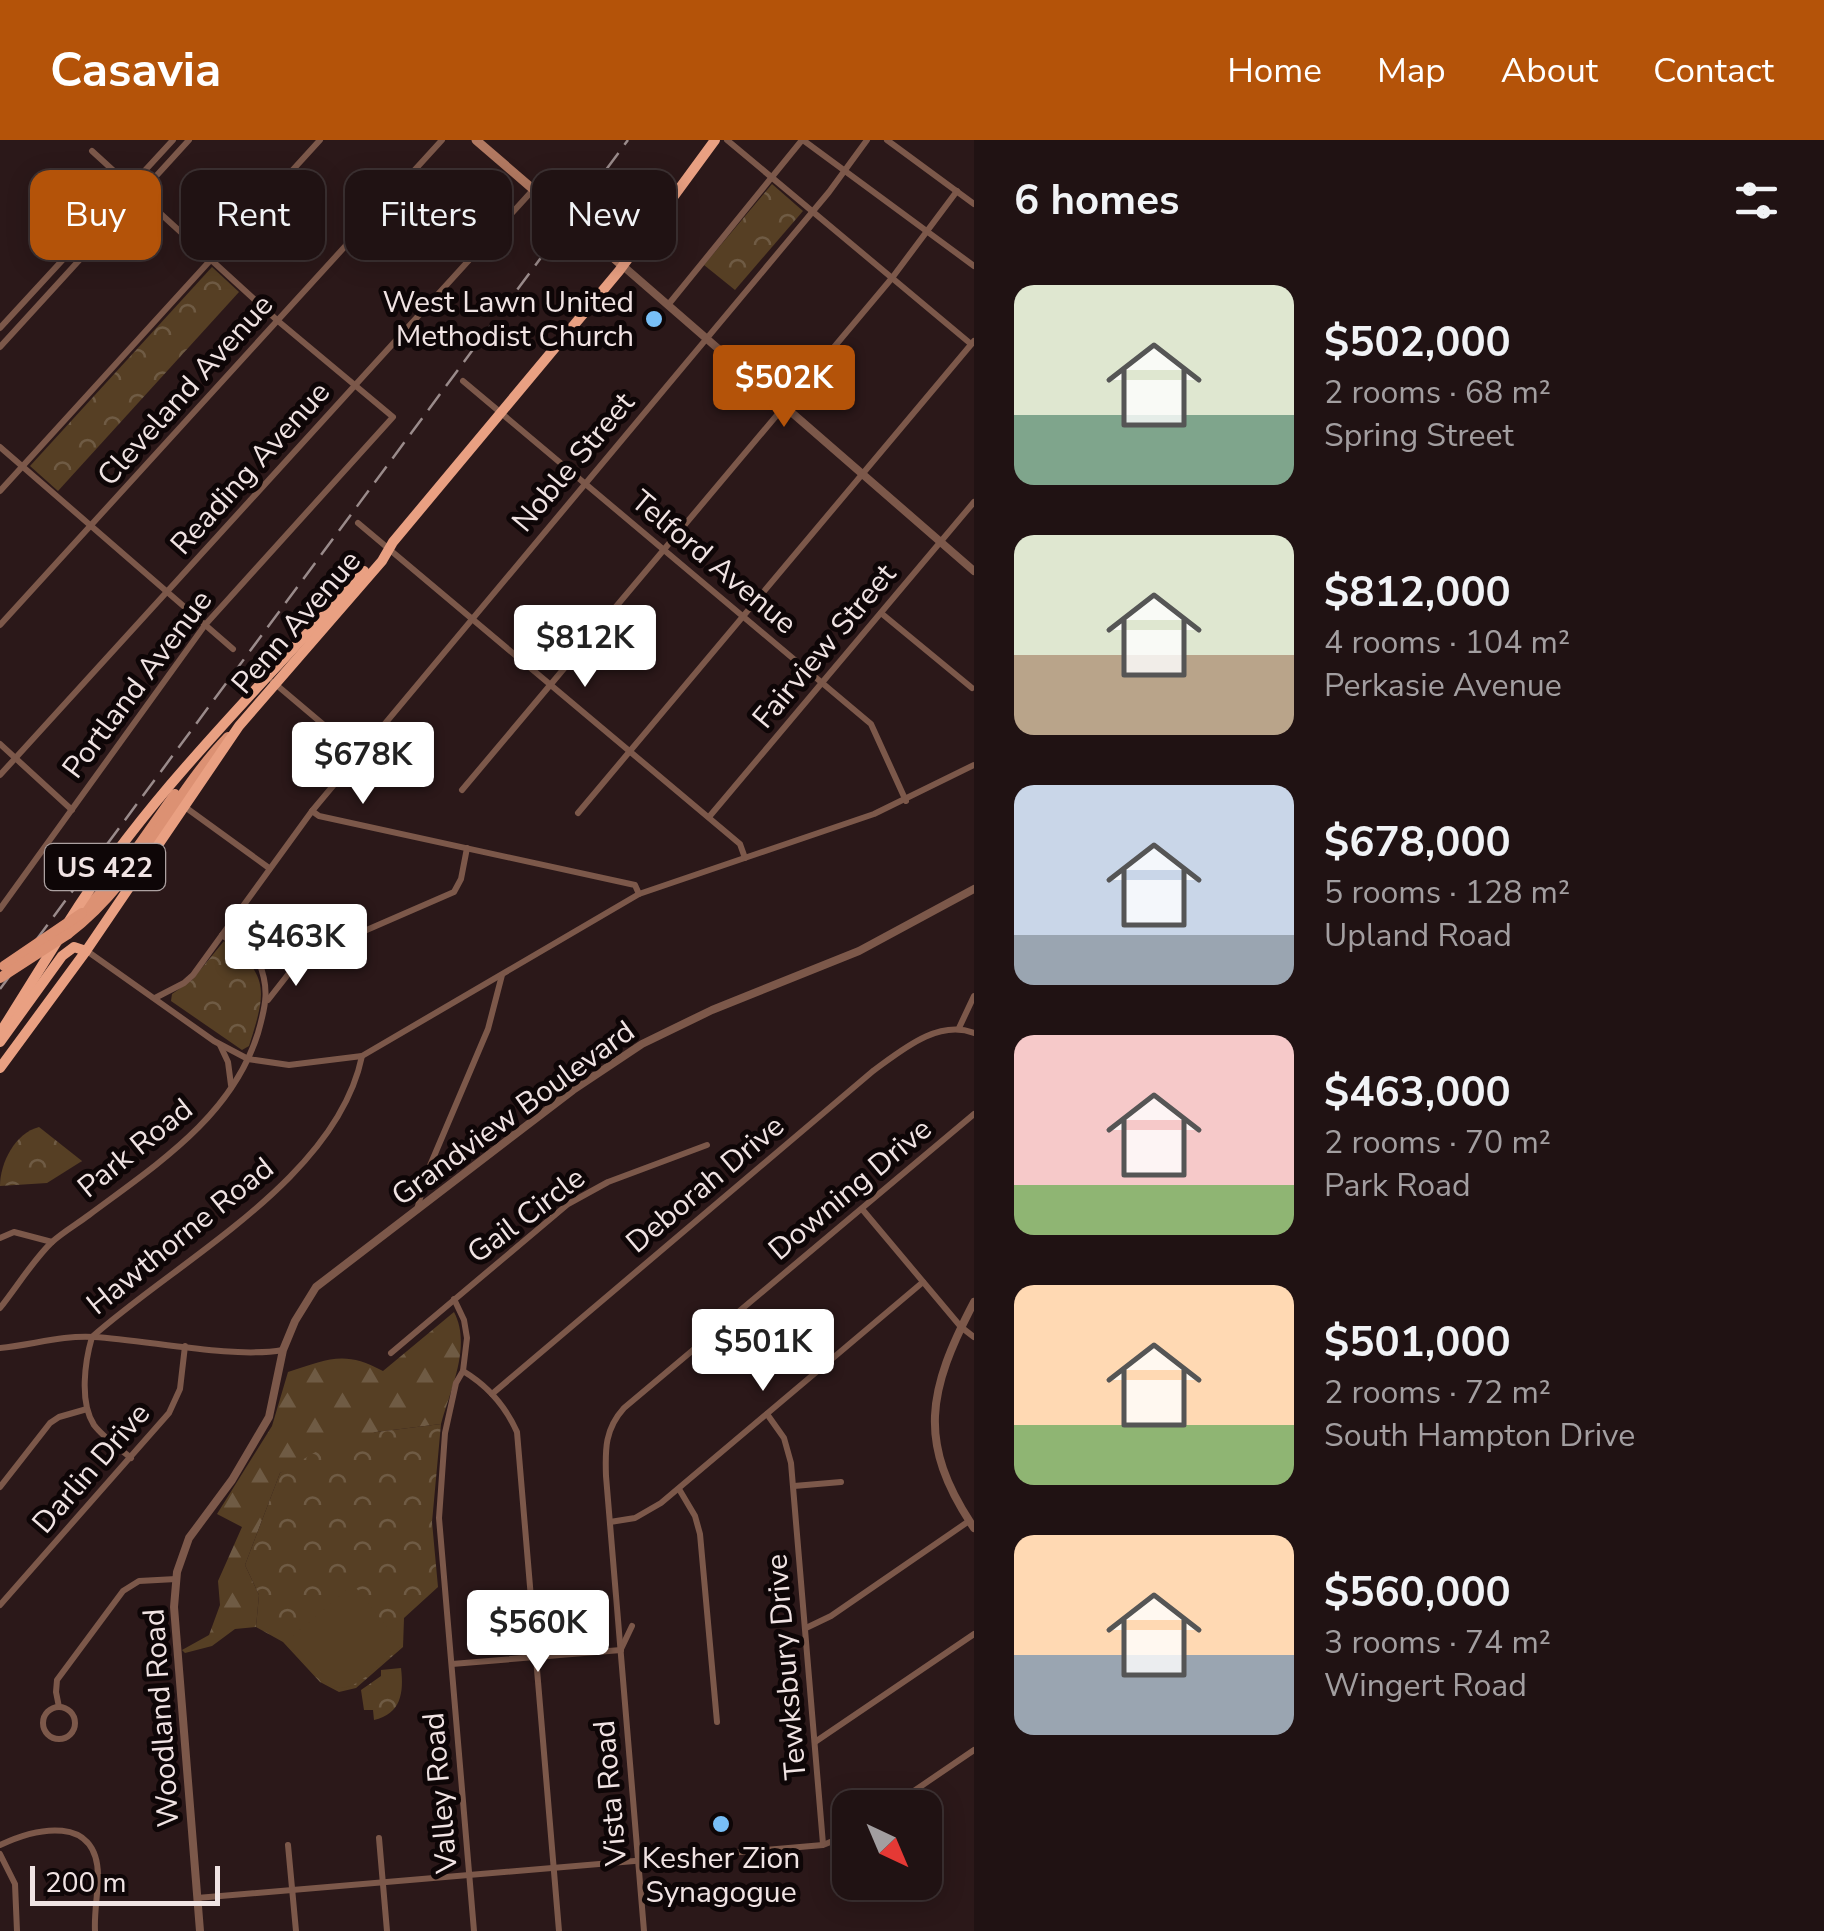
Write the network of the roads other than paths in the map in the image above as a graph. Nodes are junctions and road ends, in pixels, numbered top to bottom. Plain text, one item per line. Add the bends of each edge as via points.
1 (172, 140) edge
2 (190, 140) edge
3 (320, 140) edge
4 (442, 140) edge
5 (476, 140) edge
6 (714, 140) edge
7 (727, 140) edge
8 (803, 140) edge
9 (867, 140) edge
10 (887, 140) edge
11 (92, 151) dead end
12 (113, 170) edge
13 (145, 170) edge
14 (292, 170) edge
15 (845, 170) junction
16 (161, 171) edge
17 (773, 178) junction
18 (532, 191) joint
19 (957, 192) junction
20 (974, 204) edge
21 (812, 211) junction
22 (161, 214) edge
23 (928, 232) junction
24 (181, 233) edge
25 (62, 260) edge
26 (80, 260) edge
27 (210, 260) joint
28 (616, 260) edge
29 (623, 266) junction
30 (974, 266) edge
31 (892, 278) junction
32 (668, 306) junction
33 (278, 321) junction
34 (0, 328) edge
35 (706, 338) junction
36 (972, 343) edge
37 (0, 347) edge
38 (463, 381) dead end
39 (355, 385) junction
40 (785, 406) junction
41 (500, 414) junction
42 (0, 447) edge
43 (22, 467) junction
44 (862, 474) junction
45 (585, 483) junction
46 (0, 490) edge
47 (974, 502) edge
48 (358, 523) dead end
49 (89, 528) junction
50 (940, 542) junction
51 (388, 548) junction
52 (664, 550) junction
53 (974, 571) edge
54 (166, 592) junction
55 (881, 613) junction
56 (743, 616) junction
57 (471, 618) junction
58 (205, 624) junction
59 (0, 625) edge
60 (233, 649) dead end
61 (271, 680) junction
62 (822, 683) junction
63 (551, 685) junction
64 (972, 688) edge
65 (230, 716) junction
66 (240, 726) junction
67 (0, 744) edge
68 (427, 747) dead end
69 (630, 752) junction
70 (358, 754) junction
71 (15, 758) junction
72 (974, 765) edge
73 (0, 775) edge
74 (462, 790) dead end
75 (906, 801) junction
76 (183, 806) junction
77 (72, 810) junction
78 (312, 810) junction
79 (578, 813) dead end
80 (709, 818) junction
81 (467, 848) junction
82 (746, 858) junction
83 (269, 868) junction
84 (974, 889) edge
85 (640, 894) junction
86 (0, 908) edge
87 (222, 934) junction
88 (86, 950) junction
89 (301, 958) junction
90 (258, 960) junction
91 (1, 971) edge
92 (503, 974) junction
93 (974, 996) edge
94 (154, 998) junction
95 (267, 1001) junction
96 (958, 1028) junction
97 (0, 1032) edge
98 (974, 1034) edge
99 (0, 1042) edge
100 (219, 1044) junction
101 (362, 1056) junction
102 (248, 1060) junction
103 (0, 1068) edge
104 (231, 1091) junction
105 (974, 1114) edge
106 (707, 1145) dead end
107 (862, 1209) junction
108 (417, 1210) junction
109 (0, 1238) edge
110 (52, 1242) junction
111 (923, 1282) junction
112 (454, 1299) junction
113 (974, 1302) edge
114 (0, 1308) edge
115 (961, 1328) junction
116 (974, 1336) edge
117 (92, 1337) junction
118 (185, 1346) junction
119 (0, 1348) edge
120 (283, 1350) junction
121 (391, 1353) dead end
122 (463, 1371) junction
123 (492, 1394) junction
124 (87, 1410) junction
125 (767, 1414) junction
126 (131, 1458) junction
127 (841, 1482) dead end
128 (794, 1486) junction
129 (0, 1487) edge
130 (679, 1490) junction
131 (610, 1522) junction
132 (972, 1524) edge
133 (176, 1579) junction
134 (0, 1605) edge
135 (632, 1626) dead end
136 (806, 1628) junction
137 (974, 1634) edge
138 (620, 1650) junction
139 (536, 1657) junction
140 (452, 1664) junction
141 (60, 1707) junction
142 (717, 1722) dead end
143 (815, 1742) junction
144 (974, 1750) edge
145 (915, 1790) edge
146 (379, 1838) dead end
147 (832, 1841) edge
148 (0, 1845) edge
149 (288, 1845) dead end
150 (823, 1845) junction
151 (0, 1854) edge
152 (638, 1862) junction
153 (554, 1869) junction
154 (470, 1876) junction
155 (383, 1883) junction
156 (292, 1891) junction
157 (198, 1898) junction
158 (17, 1931) edge
159 (95, 1931) edge
160 (200, 1931) edge
161 (296, 1931) edge
162 (388, 1931) edge
163 (474, 1931) edge
164 (559, 1931) edge
165 (644, 1931) edge

1 - 13 street
2 - 16 street
3 - 14 street
4 - 33 street, Cleveland Avenue
5 - 18 main road
6 - 29 highway, Penn Avenue / US 422
7 - 17 street
8 - 15 street
8 - 17 street
9 - 15 street, Noble Street
10 - 19 street
11 - 12 street
15 - 21 street, Noble Street
15 - 23 street
17 - 21 street
17 - 32 street
18 - 39 street, Reading Avenue
19 - 20 street
19 - 23 street
21 - 31 street
21 - 35 street, Noble Street
22 - 24 street
23 - 30 street
23 - 31 street
25 - 34 street
26 - 37 street
27 - 33 street
27 - 43 street
28 - 29 main road
29 - 32 street
29 - 41 highway, Penn Avenue / US 422
31 - 36 street
31 - 40 street
32 - 35 street
33 - 39 street
33 - 49 street, Cleveland Avenue
35 - 40 street
35 - 45 street, Noble Street
36 - 44 street
38 - 41 street, Telford Avenue
39 - 54 street, Reading Avenue
39 - 58 street, Portland Avenue via 393,416
40 - 44 street
40 - 52 street
41 - 45 street, Telford Avenue
41 - 51 highway, Penn Avenue / US 422
42 - 43 street
43 - 46 street
43 - 49 street
44 - 50 street
44 - 56 street
45 - 52 street, Telford Avenue
45 - 57 street, Noble Street
47 - 50 street, Fairview Street
48 - 51 street
49 - 54 street
49 - 59 street, Cleveland Avenue
50 - 53 street
50 - 55 street, Fairview Street
51 - 57 street
51 - 61 highway, Penn Avenue / US 422
52 - 56 street, Telford Avenue
52 - 63 street
54 - 58 street
54 - 71 street, Reading Avenue
55 - 62 street, Fairview Street
55 - 64 street
56 - 62 street, Telford Avenue
56 - 69 street
57 - 63 street
57 - 70 street, Noble Street
58 - 60 street
58 - 77 street, Portland Avenue
61 - 65 highway, Penn Avenue / US 422
61 - 66 highway, Penn Avenue / US 422
61 - 70 street
62 - 75 street, Telford Avenue via 870,724
62 - 80 street, Fairview Street
63 - 69 street
63 - 74 street
65 - 91 main road, Penn Avenue, bridge via 120,872 82,913
65 - 97 highway, Penn Avenue / US 422 via 111,859
66 - 76 highway, Penn Avenue / US 422
66 - 91 main road, Penn Avenue, bridge via 203,766 110,899 68,934
67 - 71 street
68 - 70 street via 399,780
69 - 79 street
69 - 80 street
70 - 78 street, Noble Street
71 - 73 street, Reading Avenue
71 - 77 street
72 - 75 street
75 - 82 street
76 - 83 street
76 - 88 highway, Penn Avenue / US 422
77 - 86 street, Portland Avenue
78 - 81 street
78 - 83 street, Noble Street
80 - 82 street via 740,844
81 - 85 street via 635,884
81 - 89 street via 454,892
82 - 85 street
83 - 87 street, Noble Street
84 - 108 street, Grandview Boulevard via 858,951 642,1044
85 - 92 street
87 - 90 street
87 - 94 street, Noble Street via 184,983
88 - 94 street
88 - 99 highway via 74,947 62,956
88 - 103 highway, Penn Avenue / US 422
89 - 90 street
89 - 95 street
90 - 95 street
92 - 101 street
92 - 108 street
93 - 96 street
94 - 100 street
95 - 102 street, Park Road
96 - 98 street
96 - 123 street, Deborah Drive via 931,1034 873,1071
100 - 102 street
100 - 104 street
101 - 102 street via 289,1066
101 - 117 street, Hawthorne Road via 337,1117 284,1182
102 - 104 street, Park Road
104 - 110 street, Park Road via 191,1136
105 - 107 street, Downing Drive
106 - 112 street, Gail Circle via 582,1195
107 - 111 street
107 - 131 street, Downing Drive via 618,1416 605,1449
108 - 120 street, Grandview Boulevard via 316,1287
109 - 110 street via 14,1232
110 - 114 street, Park Road
111 - 115 street
111 - 125 street
112 - 121 street, Gail Circle
112 - 122 street, Valley Road via 467,1338
113 - 115 street
115 - 116 street
115 - 132 street via 934,1415 942,1470
117 - 118 street
117 - 119 street
117 - 124 street, Hawthorne Road
118 - 120 street
118 - 126 street, Darlin Drive via 175,1401
120 - 133 street, Woodland Road via 268,1417 232,1480 194,1527
122 - 123 street
122 - 140 street, Valley Road via 448,1412 440,1486
123 - 139 street via 517,1432
124 - 126 street
124 - 129 street via 50,1423
125 - 128 street, Tewksbury Drive via 787,1444
125 - 130 street
126 - 134 street, Darlin Drive
127 - 128 street
128 - 136 street, Tewksbury Drive
130 - 131 street via 645,1514
130 - 142 street via 700,1534
131 - 138 street, Downing Drive
132 - 136 street
133 - 141 street via 139,1581 119,1595 58,1680
133 - 157 street, Woodland Road
135 - 138 street
136 - 143 street, Tewksbury Drive
137 - 143 street
138 - 139 street
138 - 152 street, Vista Road
139 - 140 street
139 - 153 street
140 - 154 street, Valley Road
141 - 141 street via 48,1710 42,1722 48,1736 60,1740 76,1722
143 - 150 street, Tewksbury Drive
144 - 145 street
146 - 155 street
147 - 150 street
148 - 159 street via 54,1828 85,1842 98,1874
149 - 156 street
150 - 152 street
151 - 158 street via 15,1884
152 - 153 street
152 - 165 street, Vista Road
153 - 154 street
153 - 164 street
154 - 155 street
154 - 163 street, Valley Road
155 - 156 street
155 - 162 street
156 - 157 street
156 - 161 street
157 - 160 street, Woodland Road

